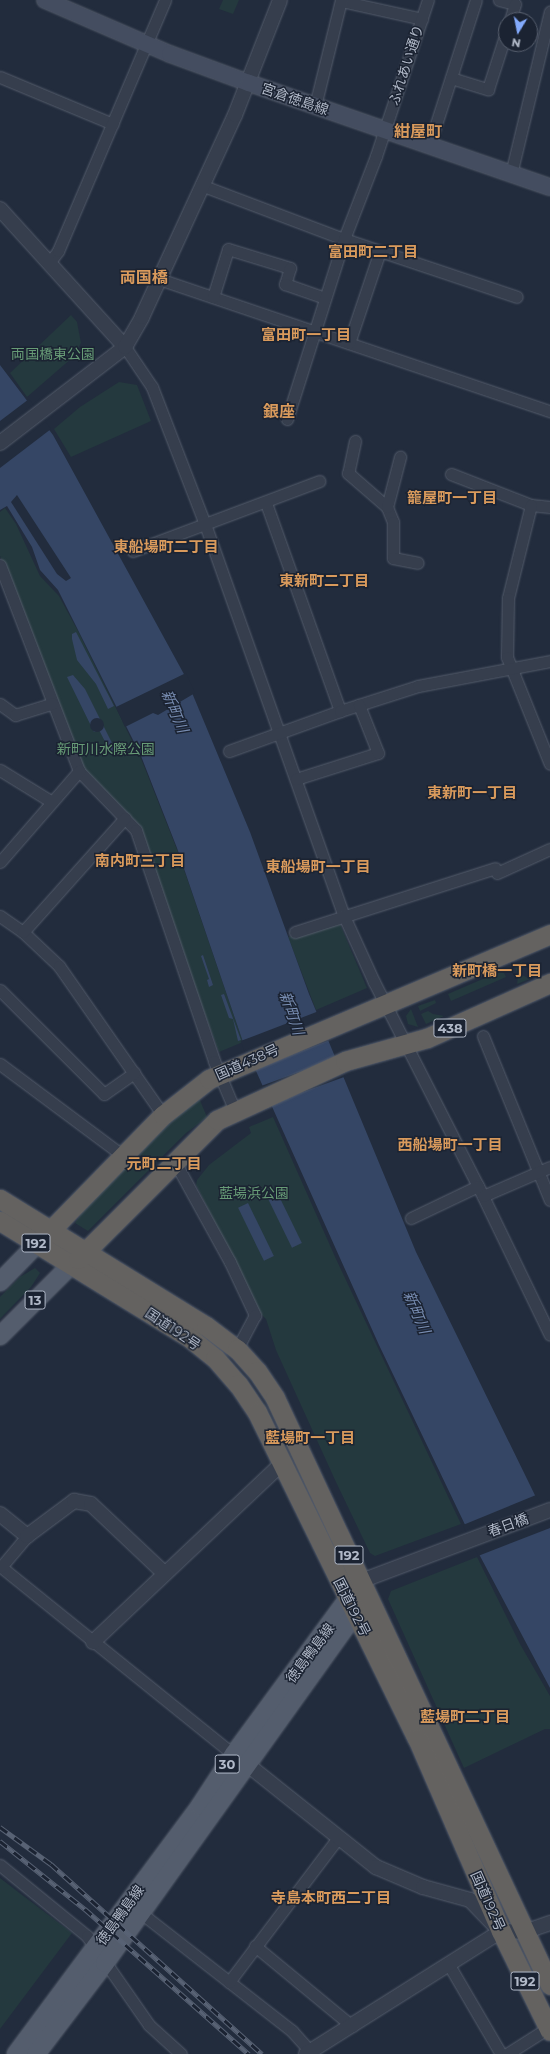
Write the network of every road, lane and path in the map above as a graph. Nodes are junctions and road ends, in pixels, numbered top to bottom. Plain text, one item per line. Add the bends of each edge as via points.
1 (45, 0) edge
2 (166, 0) edge
3 (280, 0) edge
4 (341, 0) edge
5 (428, 0) edge
6 (476, 0) edge
7 (506, 1) edge
8 (512, 12) edge
9 (550, 12) edge
10 (422, 19) junction
11 (147, 44) junction
12 (500, 52) edge
13 (0, 77) edge
14 (451, 78) junction
15 (249, 83) junction
16 (315, 106) junction
17 (113, 124) junction
18 (384, 130) junction
19 (429, 146) junction
20 (511, 174) junction
21 (201, 185) junction
22 (550, 187) edge
23 (0, 209) edge
24 (344, 239) junction
25 (380, 251) junction
26 (49, 263) junction
27 (159, 278) junction
28 (517, 297) dead end
29 (213, 298) junction
30 (325, 298) junction
31 (315, 331) junction
32 (349, 343) junction
33 (125, 347) junction
34 (550, 410) edge
35 (287, 419) dead end
36 (355, 442) dead end
37 (0, 443) edge
38 (400, 457) dead end
39 (451, 474) dead end
40 (319, 481) dead end
41 (266, 503) junction
42 (531, 505) junction
43 (387, 507) junction
44 (550, 507) edge
45 (205, 524) junction
46 (133, 551) dead end
47 (418, 563) dead end
48 (0, 565) edge
49 (3, 585) edge
50 (550, 661) edge
51 (511, 669) junction
52 (0, 704) edge
53 (52, 704) junction
54 (359, 705) junction
55 (340, 711) junction
56 (280, 732) junction
57 (229, 751) dead end
58 (550, 764) edge
59 (0, 770) edge
60 (79, 771) junction
61 (296, 779) junction
62 (52, 802) junction
63 (125, 818) junction
64 (550, 849) edge
65 (0, 862) edge
66 (0, 916) edge
67 (344, 916) junction
68 (23, 932) junction
69 (295, 932) dead end
70 (550, 934) edge
71 (550, 983) edge
72 (0, 990) edge
73 (386, 1003) junction
74 (483, 1036) dead end
75 (407, 1045) junction
76 (0, 1064) edge
77 (134, 1073) junction
78 (219, 1074) junction
79 (242, 1108) junction
80 (163, 1115) junction
81 (122, 1155) junction
82 (175, 1162) junction
83 (550, 1167) edge
84 (537, 1171) junction
85 (478, 1186) junction
86 (483, 1196) junction
87 (0, 1199) edge
88 (550, 1200) edge
89 (411, 1218) dead end
90 (0, 1222) edge
91 (51, 1230) junction
92 (37, 1244) junction
93 (87, 1250) junction
94 (71, 1265) junction
95 (0, 1282) edge
96 (550, 1334) edge
97 (0, 1336) edge
98 (237, 1349) junction
99 (281, 1464) junction
100 (550, 1510) edge
101 (0, 1514) edge
102 (27, 1536) junction
103 (0, 1567) edge
104 (164, 1573) junction
105 (361, 1581) junction
106 (352, 1607) junction
107 (93, 1642) junction
108 (241, 1760) junction
109 (338, 1838) junction
110 (0, 1865) edge
111 (141, 1913) junction
112 (550, 1923) edge
113 (501, 1931) junction
114 (524, 1932) junction
115 (255, 1946) junction
116 (100, 1956) junction
117 (449, 1965) junction
118 (229, 1982) junction
119 (550, 1985) edge
120 (352, 2026) junction
121 (549, 2029) edge
122 (309, 2053) edge
123 (16, 2054) edge
124 (36, 2054) edge
125 (181, 2054) edge
126 (501, 2054) edge
127 (507, 2054) edge

1 - 11 main road, 宮倉徳島線
2 - 11 street
3 - 15 street
4 - 10 street
4 - 16 street
5 - 10 street, ふれあい通り
6 - 14 street
7 - 8 street via 515,4
9 - 20 street
10 - 18 street, ふれあい通り
11 - 15 main road, 宮倉徳島線
11 - 17 street
12 - 14 street via 488,89
13 - 17 street
14 - 19 street
15 - 16 main road, 宮倉徳島線
15 - 21 street
16 - 18 main road, 宮倉徳島線
17 - 26 street via 58,251
18 - 19 main road, 宮倉徳島線
18 - 24 street, ふれあい通り
19 - 20 main road, 宮倉徳島線
20 - 22 main road, 宮倉徳島線
21 - 24 street
21 - 27 street
23 - 26 street
24 - 25 street
24 - 30 street, ふれあい通り
25 - 28 street
25 - 32 street
26 - 33 street
27 - 29 street
27 - 33 street
29 - 30 street via 228,249 290,268 285,284
29 - 31 street
30 - 31 street, ふれあい通り
31 - 32 street
31 - 35 street, ふれあい通り
32 - 34 street
33 - 37 street
33 - 45 street via 152,387
36 - 43 street via 348,473
38 - 43 street
39 - 42 street
40 - 41 street
41 - 45 street
41 - 55 street
42 - 44 street
42 - 51 street via 508,598 507,657
43 - 47 street via 393,522 393,558
45 - 46 street
45 - 56 street
48 - 49 street
49 - 53 street
50 - 51 street
51 - 54 street via 418,686
51 - 58 street
52 - 53 street via 15,716
53 - 60 street
54 - 55 street
54 - 61 street via 378,753
55 - 56 street
56 - 57 street
56 - 61 street
59 - 62 street
60 - 62 street
60 - 63 street
61 - 67 street
62 - 65 street
63 - 68 street
63 - 78 street via 136,830
64 - 67 street via 496,870
66 - 68 street
67 - 69 street
67 - 73 street
68 - 77 street via 59,966
70 - 73 highway, 国道438号
71 - 75 highway, 438
72 - 77 street via 104,1094
73 - 75 street
73 - 78 highway, 国道438号
74 - 84 street
75 - 79 highway, 438 via 345,1061
75 - 85 street
76 - 81 street
77 - 80 street
78 - 79 street
78 - 80 highway, 国道438号
79 - 82 highway, 438 via 217,1120
80 - 81 highway, 国道438号
81 - 91 highway, 国道438号
82 - 93 highway, 438
82 - 98 street via 230,1262 255,1315
83 - 84 street
84 - 86 street
84 - 88 street
85 - 86 street
85 - 89 street
86 - 96 street
87 - 91 highway, 国道192号 / 192
90 - 92 highway, 国道192号 / 192
91 - 92 highway, 国道438号
91 - 93 highway, 国道192号 / 192
92 - 94 highway, 国道192号 / 192
92 - 95 main road
93 - 94 highway, 438
93 - 98 highway, 国道192号 / 192 via 206,1326
94 - 97 main road, 13
94 - 99 highway, 国道192号 / 192 via 190,1338 215,1358 238,1384 257,1412
98 - 105 highway, 国道192号 / 192 via 257,1371 275,1398
99 - 104 street
99 - 106 highway, 国道192号 / 192
100 - 105 street, 春日橋
101 - 102 street
102 - 103 street
102 - 104 street via 74,1501 91,1504
103 - 107 street
104 - 107 street
105 - 106 main road, 徳島鴨島線 / 30
105 - 114 highway, 国道192号 / 192
106 - 108 main road, 徳島鴨島線 / 30
106 - 113 highway, 国道192号 / 192 via 417,1738
107 - 108 street
108 - 109 street
108 - 111 main road, 徳島鴨島線 / 30
108 - 116 main road, 徳島鴨島線 / 30 via 200,1806
109 - 113 street via 376,1867 423,1887 470,1900
109 - 115 street
110 - 116 street via 87,1936
111 - 116 main road, 徳島鴨島線 / 30
111 - 118 street
112 - 114 street
113 - 114 street
113 - 117 street
113 - 121 highway, 国道192号 / 192
114 - 119 highway, 国道192号 / 192
115 - 118 street
115 - 120 street
116 - 123 main road, 徳島鴨島線 / 30
116 - 124 main road, 徳島鴨島線 / 30
116 - 125 street via 150,2025
117 - 120 street
117 - 126 street
118 - 122 street via 292,2031
120 - 122 street
121 - 127 street

